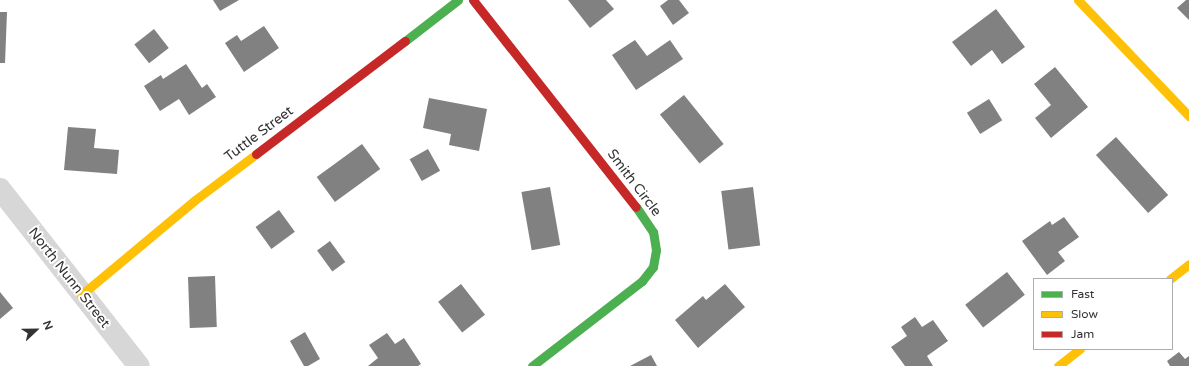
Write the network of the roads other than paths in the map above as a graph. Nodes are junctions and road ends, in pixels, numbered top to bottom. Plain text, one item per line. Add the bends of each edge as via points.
1 (458, 0) edge
2 (473, 0) edge
3 (1078, 0) edge
4 (1189, 116) edge
5 (0, 189) edge
6 (1189, 264) edge
7 (1171, 278) edge
8 (81, 294) junction
9 (1079, 350) edge
10 (139, 366) edge
11 (532, 366) edge
12 (1058, 366) edge

1 - 8 street, Tuttle Street via 195,200
2 - 11 street, Smith Circle via 642,215 653,232 656,250 653,267 642,282
3 - 4 street
5 - 8 street, North Nunn Street
6 - 7 street
8 - 10 street, North Nunn Street
9 - 12 street

